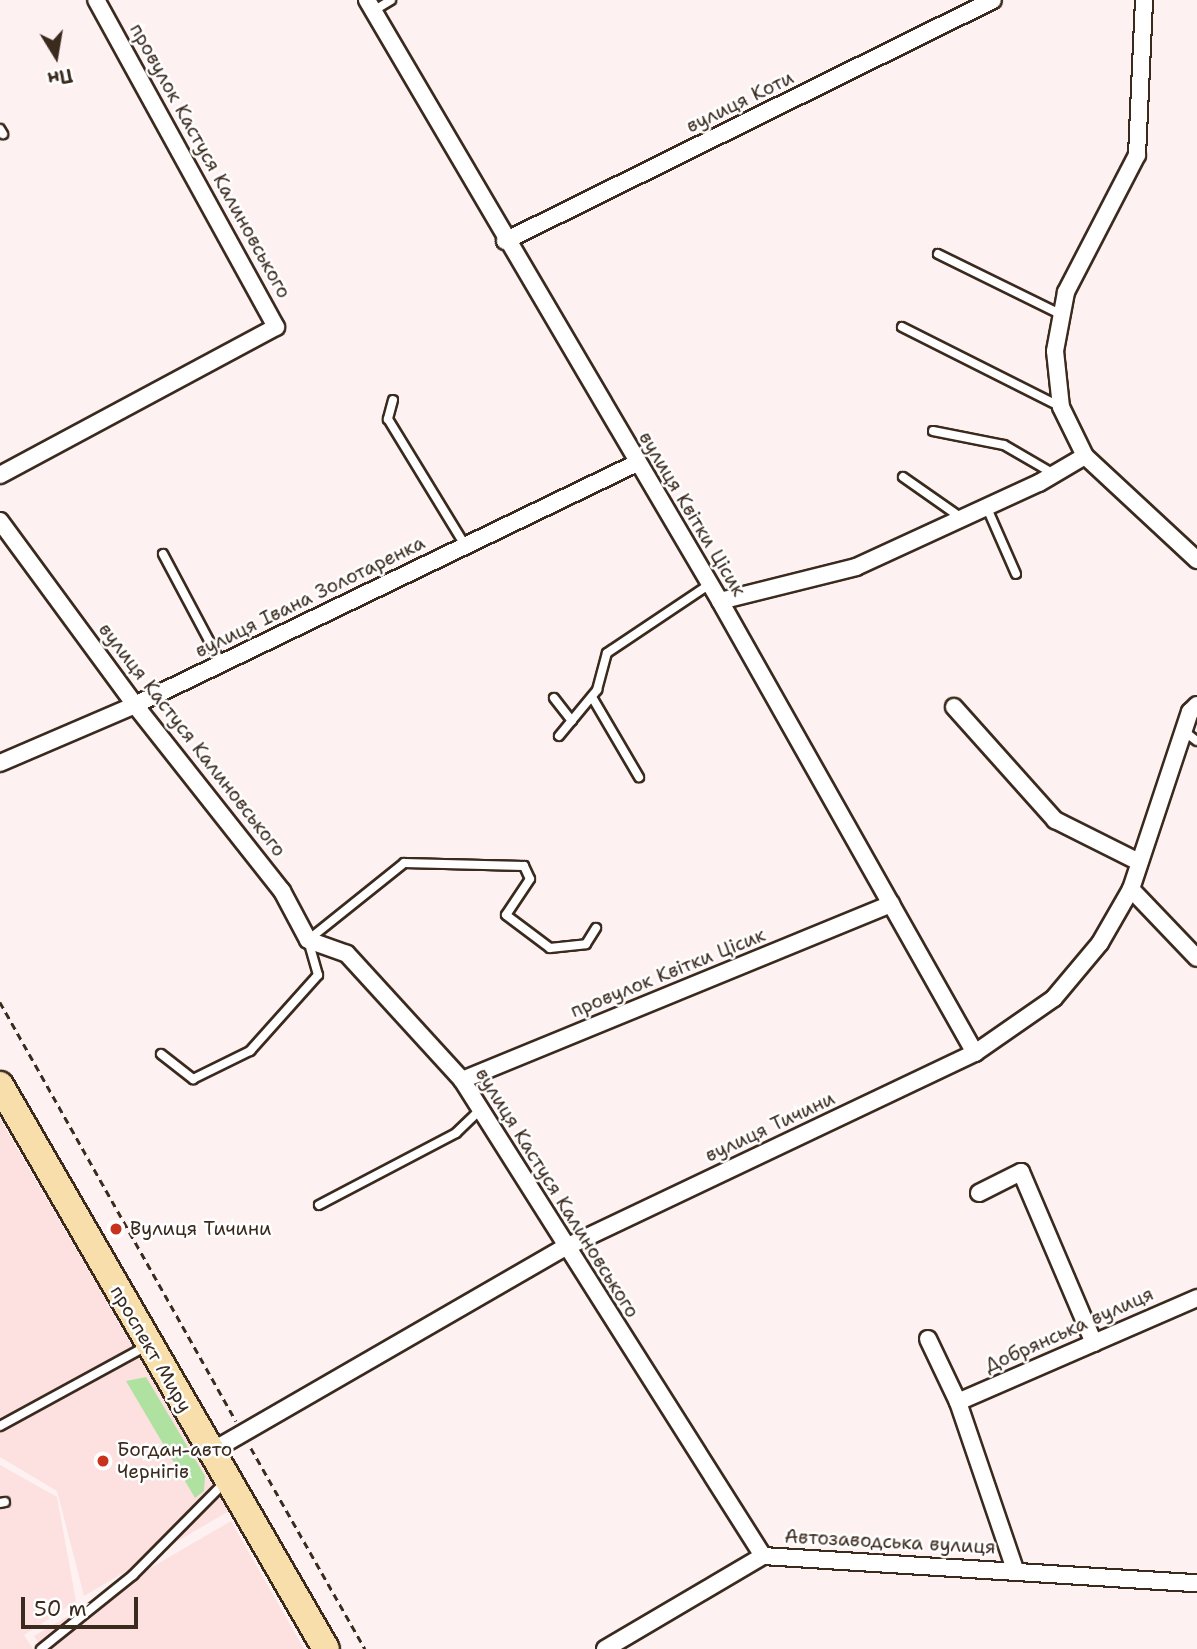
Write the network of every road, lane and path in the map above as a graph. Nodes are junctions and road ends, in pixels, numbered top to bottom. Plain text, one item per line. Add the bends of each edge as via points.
1 (96, 0) edge
2 (391, 0) edge
3 (993, 0) edge
4 (1144, 0) edge
5 (370, 6) edge
6 (505, 241) junction
7 (938, 254) dead end
8 (1062, 315) junction
9 (902, 327) dead end
10 (393, 400) dead end
11 (1060, 407) junction
12 (933, 431) dead end
13 (1085, 456) junction
14 (637, 463) junction
15 (1054, 474) junction
16 (0, 475) edge
17 (903, 477) dead end
18 (987, 508) junction
19 (962, 519) junction
20 (0, 521) edge
21 (465, 545) junction
22 (163, 554) dead end
23 (1197, 560) edge
24 (1016, 574) dead end
25 (710, 584) junction
26 (720, 601) junction
27 (221, 663) junction
28 (592, 696) junction
29 (554, 698) dead end
30 (135, 705) junction
31 (1197, 705) edge
32 (954, 707) dead end
33 (572, 721) junction
34 (1184, 731) junction
35 (559, 737) dead end
36 (1197, 741) edge
37 (0, 763) edge
38 (639, 777) dead end
39 (1139, 862) junction
40 (1130, 889) junction
41 (891, 904) junction
42 (596, 928) dead end
43 (308, 940) junction
44 (1197, 958) edge
45 (0, 1002) edge
46 (975, 1053) junction
47 (161, 1054) dead end
48 (461, 1080) junction
49 (0, 1085) edge
50 (480, 1110) junction
51 (979, 1193) dead end
52 (319, 1205) dead end
53 (566, 1247) junction
54 (1197, 1298) edge
55 (928, 1339) dead end
56 (1094, 1343) junction
57 (148, 1346) junction
58 (958, 1402) junction
59 (0, 1426) edge
60 (243, 1434) junction
61 (212, 1451) junction
62 (228, 1479) junction
63 (763, 1556) junction
64 (1015, 1569) junction
65 (1197, 1583) edge
66 (41, 1649) edge
67 (326, 1649) edge
68 (365, 1649) edge
69 (605, 1649) edge

1 - 16 street, провулок Кастуся Калиновського via 276,327
2 - 5 lane
3 - 6 street, вулиця Коти
4 - 8 street via 1138,155 1066,292
5 - 6 street, вулиця Квітки Цісик
6 - 14 street, вулиця Квітки Цісик
7 - 8 lane
8 - 11 street via 1055,351
9 - 11 lane
10 - 21 lane via 388,419
11 - 13 street
12 - 15 lane via 1004,445
13 - 15 street
13 - 23 street
14 - 21 street, вулиця Івана Золотаренка
14 - 25 street, вулиця Квітки Цісик
15 - 18 street
17 - 19 lane
18 - 19 street
18 - 24 lane
19 - 26 street via 856,567
20 - 30 street, вулиця Кастуся Калиновського
21 - 27 street, вулиця Івана Золотаренка
22 - 27 lane
25 - 26 street, вулиця Квітки Цісик
25 - 28 lane via 607,653
26 - 41 street, вулиця Квітки Цісик
27 - 30 street, вулиця Івана Золотаренка
28 - 33 lane
28 - 38 lane
29 - 33 lane
30 - 37 street, вулиця Івана Золотаренка
30 - 43 street, вулиця Кастуся Калиновського via 282,891
31 - 34 street, вулиця Тичини
32 - 39 street via 1055,820
33 - 35 lane
34 - 36 lane
34 - 39 street, вулиця Тичини
39 - 40 street, вулиця Тичини
40 - 44 street
40 - 46 street, вулиця Тичини via 1100,943 1054,998
41 - 46 street, вулиця Квітки Цісик
41 - 48 street, провулок Квітки Цісик
42 - 43 lane via 586,944 550,948 506,915 530,879 524,866 404,863
43 - 47 lane via 318,975 250,1051 193,1079
43 - 48 street, вулиця Кастуся Калиновського via 347,954
45 - 60 path
46 - 53 street, вулиця Тичини
48 - 50 street, вулиця Кастуся Калиновського
49 - 57 main road, проспект Миру
50 - 52 lane via 456,1133
50 - 53 street, вулиця Кастуся Калиновського
51 - 56 street via 1021,1172
53 - 60 street, вулиця Тичини
53 - 63 street, вулиця Кастуся Калиновського
54 - 56 street, Добрянська вулиця
55 - 58 street
56 - 58 street, Добрянська вулиця
57 - 59 lane
57 - 61 main road, проспект Миру
58 - 64 street
60 - 61 street, вулиця Тичини
60 - 68 path
61 - 62 main road, проспект Миру
62 - 66 lane via 133,1575
62 - 67 main road, проспект Миру
63 - 64 street, Автозаводська вулиця
63 - 69 street, Автозаводська вулиця
64 - 65 street, Автозаводська вулиця

